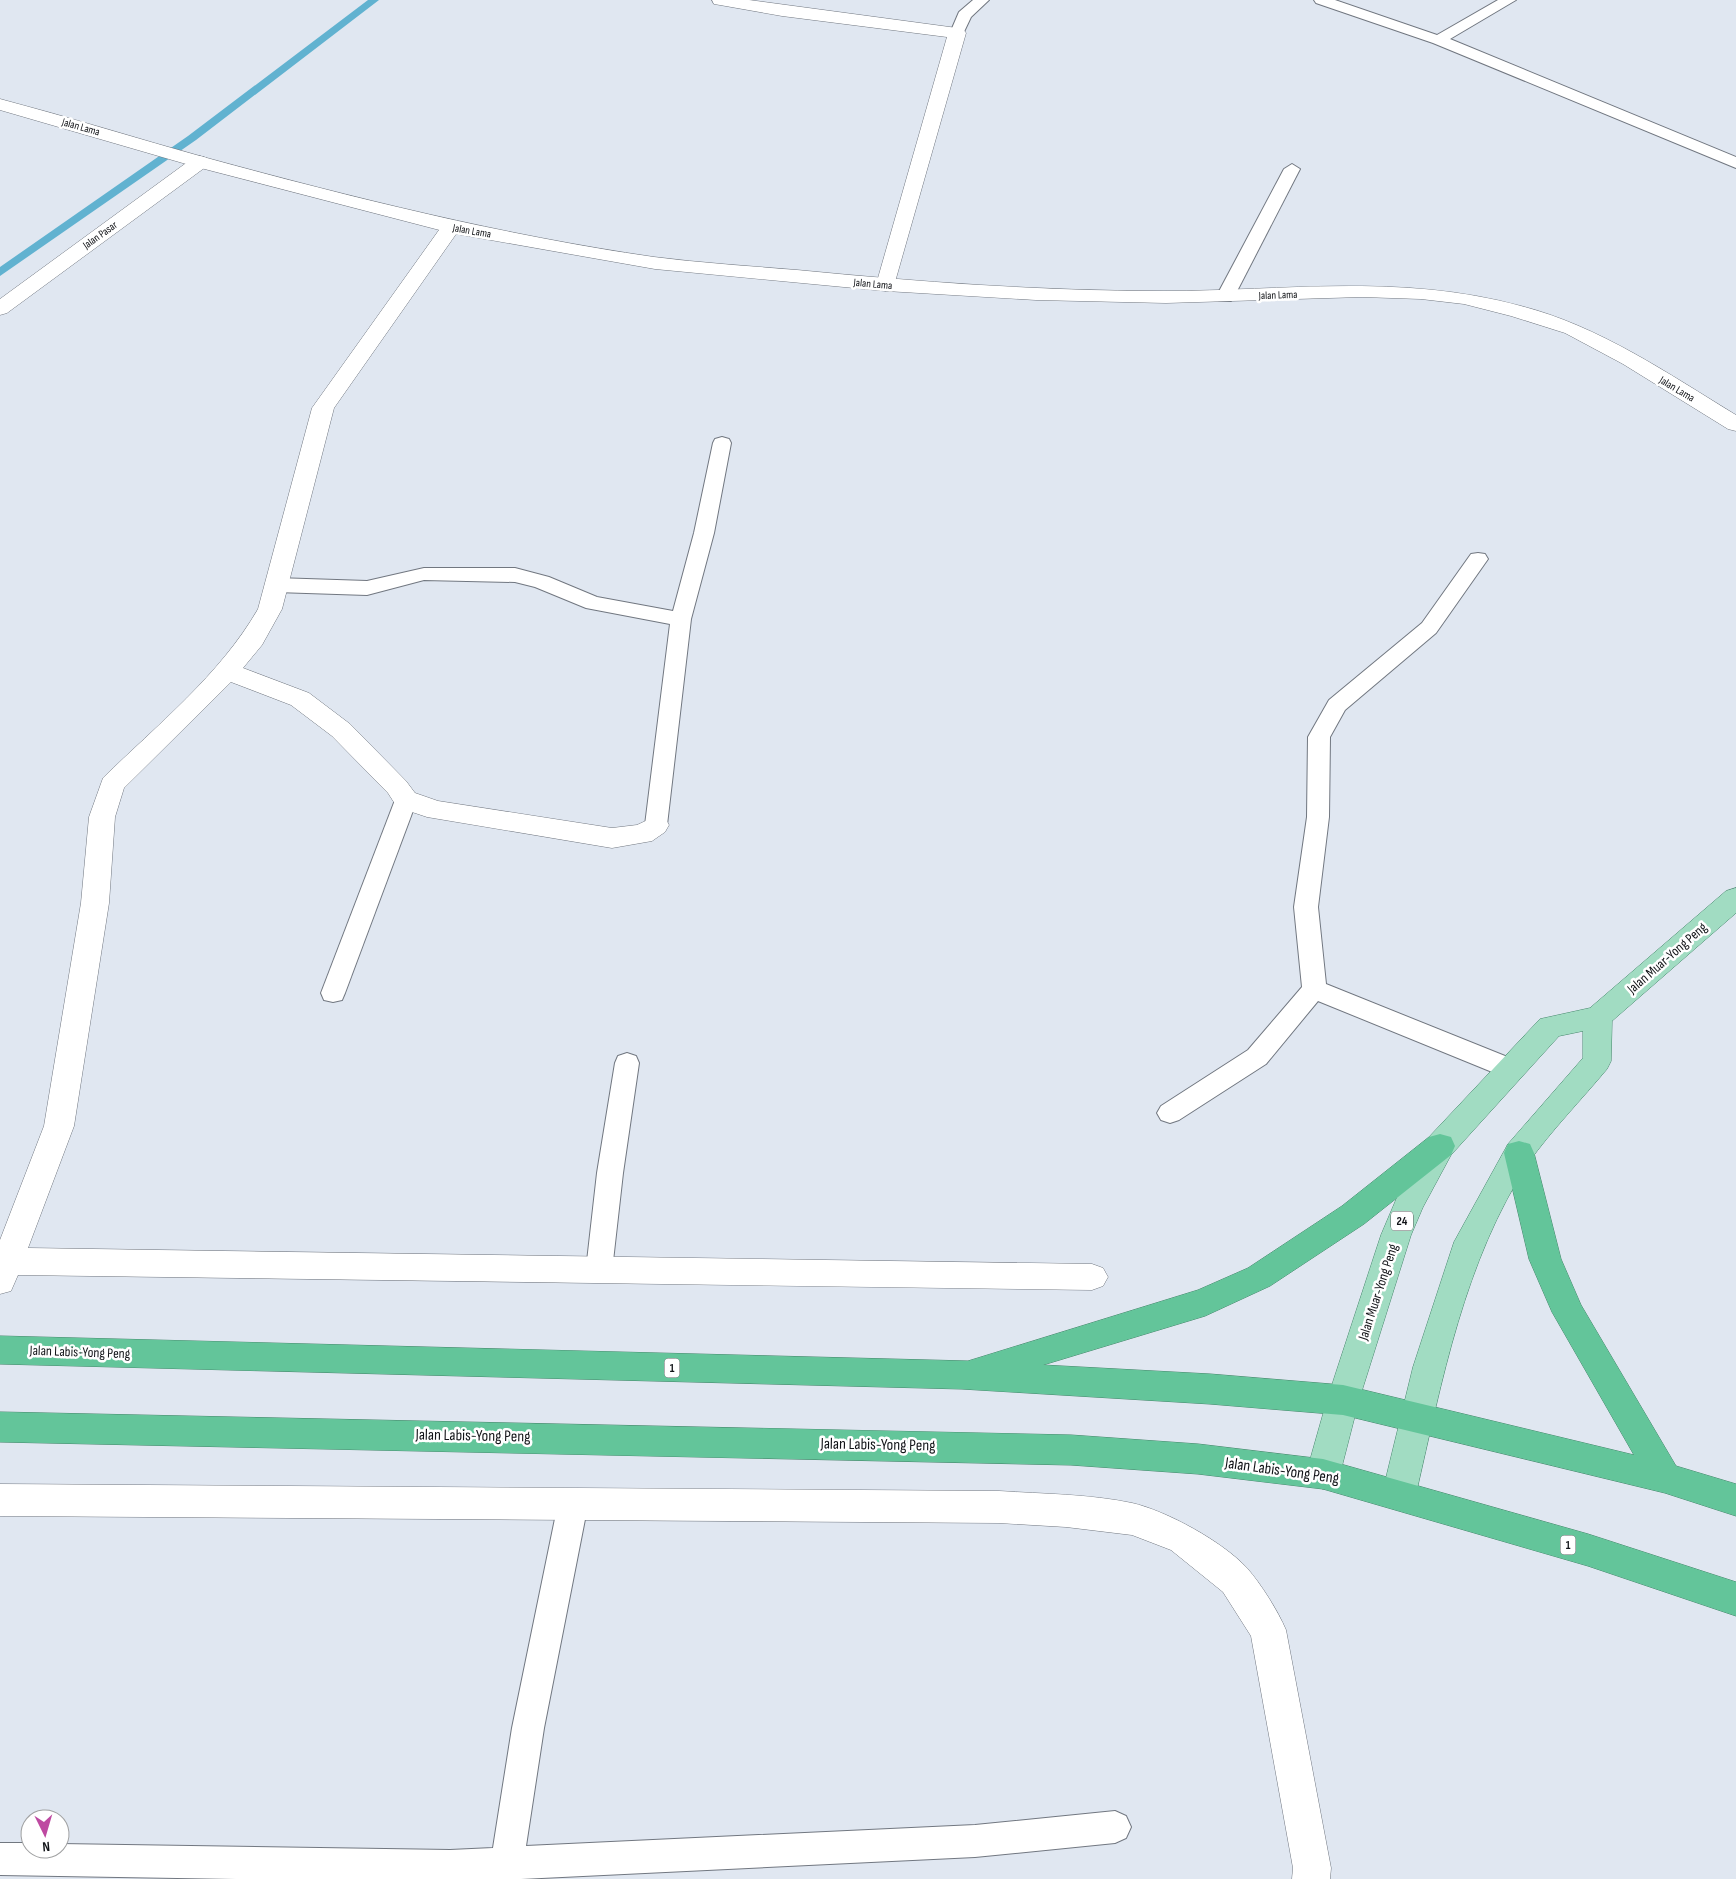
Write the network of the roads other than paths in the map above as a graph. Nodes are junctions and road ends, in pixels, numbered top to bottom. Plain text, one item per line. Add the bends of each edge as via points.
1 (720, 0) edge
2 (982, 0) edge
3 (1321, 0) edge
4 (1509, 0) edge
5 (957, 33) junction
6 (1438, 40) junction
7 (0, 104) edge
8 (190, 159) junction
9 (1736, 163) edge
10 (1292, 169) dead end
11 (451, 227) junction
12 (886, 286) junction
13 (1225, 297) junction
14 (0, 309) edge
15 (1736, 424) edge
16 (722, 443) dead end
17 (1478, 559) dead end
18 (276, 585) junction
19 (681, 619) junction
20 (227, 671) junction
21 (406, 800) junction
22 (656, 825) joint
23 (1736, 898) edge
24 (1314, 989) junction
25 (333, 993) dead end
26 (1598, 1018) junction
27 (627, 1063) dead end
28 (1511, 1069) junction
29 (1170, 1113) dead end
30 (1440, 1146) junction
31 (1519, 1153) junction
32 (3, 1268) edge
33 (598, 1270) junction
34 (1092, 1277) dead end
35 (0, 1350) edge
36 (962, 1375) junction
37 (1343, 1400) junction
38 (1418, 1418) junction
39 (0, 1428) edge
40 (1323, 1474) junction
41 (1665, 1478) junction
42 (1399, 1494) junction
43 (0, 1500) edge
44 (1736, 1500) edge
45 (573, 1504) junction
46 (1736, 1599) edge
47 (1115, 1827) dead end
48 (0, 1859) edge
49 (505, 1871) edge
50 (1311, 1879) edge

1 - 5 street
2 - 5 lane via 964,15
3 - 6 lane
4 - 6 lane
5 - 12 street
6 - 9 lane
7 - 8 street, Jalan Lama
8 - 11 street, Jalan Lama
8 - 14 street, Jalan Pasar
10 - 13 lane
11 - 12 street, Jalan Lama via 655,263
11 - 18 street via 324,408
12 - 13 street, Jalan Lama via 1036,294
13 - 15 street, Jalan Lama via 1362,291 1421,292 1518,311 1572,329
16 - 19 lane via 704,533
17 - 24 lane via 1430,628 1337,706 1319,737 1318,817 1306,907
18 - 19 lane via 368,588 424,574 515,575 542,582 593,603
18 - 20 street via 270,609 253,639
19 - 22 lane
20 - 21 street via 300,699 341,730
20 - 32 street via 112,784 102,816 95,903 59,1126
21 - 22 street via 436,810 612,838 643,834
21 - 25 lane
23 - 26 main road, Jalan Muar-Yong Peng
24 - 28 lane
24 - 29 lane via 1257,1057
26 - 28 main road, Jalan Muar-Yong Peng / 24 via 1550,1027
26 - 31 main road via 1597,1061
27 - 33 lane
28 - 30 main road, Jalan Muar-Yong Peng / 24
30 - 36 highway via 1353,1215 1259,1277 1205,1302
30 - 37 main road, Jalan Muar-Yong Peng / 24 via 1396,1235
31 - 38 main road via 1469,1242 1429,1367
31 - 41 highway via 1545,1259 1568,1312
32 - 33 street
33 - 34 street
35 - 36 highway, Jalan Labis-Yong Peng / 1
36 - 37 highway, Jalan Labis-Yong Peng / 1 via 1210,1388
37 - 38 highway, Jalan Labis-Yong Peng / 1
37 - 40 main road, Jalan Muar-Yong Peng / 24
38 - 41 highway, Jalan Labis-Yong Peng / 1
38 - 42 main road
39 - 40 highway, Jalan Labis-Yong Peng / 1 via 1071,1450 1198,1459
40 - 42 highway, Jalan Labis-Yong Peng / 1
41 - 44 highway, Jalan Labis-Yong Peng / 1
42 - 46 highway, Jalan Labis-Yong Peng / 1 via 1588,1550
43 - 45 street
45 - 49 lane via 528,1728
45 - 50 street via 999,1507 1133,1519 1183,1539 1235,1580 1268,1630 1312,1868
47 - 49 lane via 975,1841
48 - 49 lane via 450,1866

